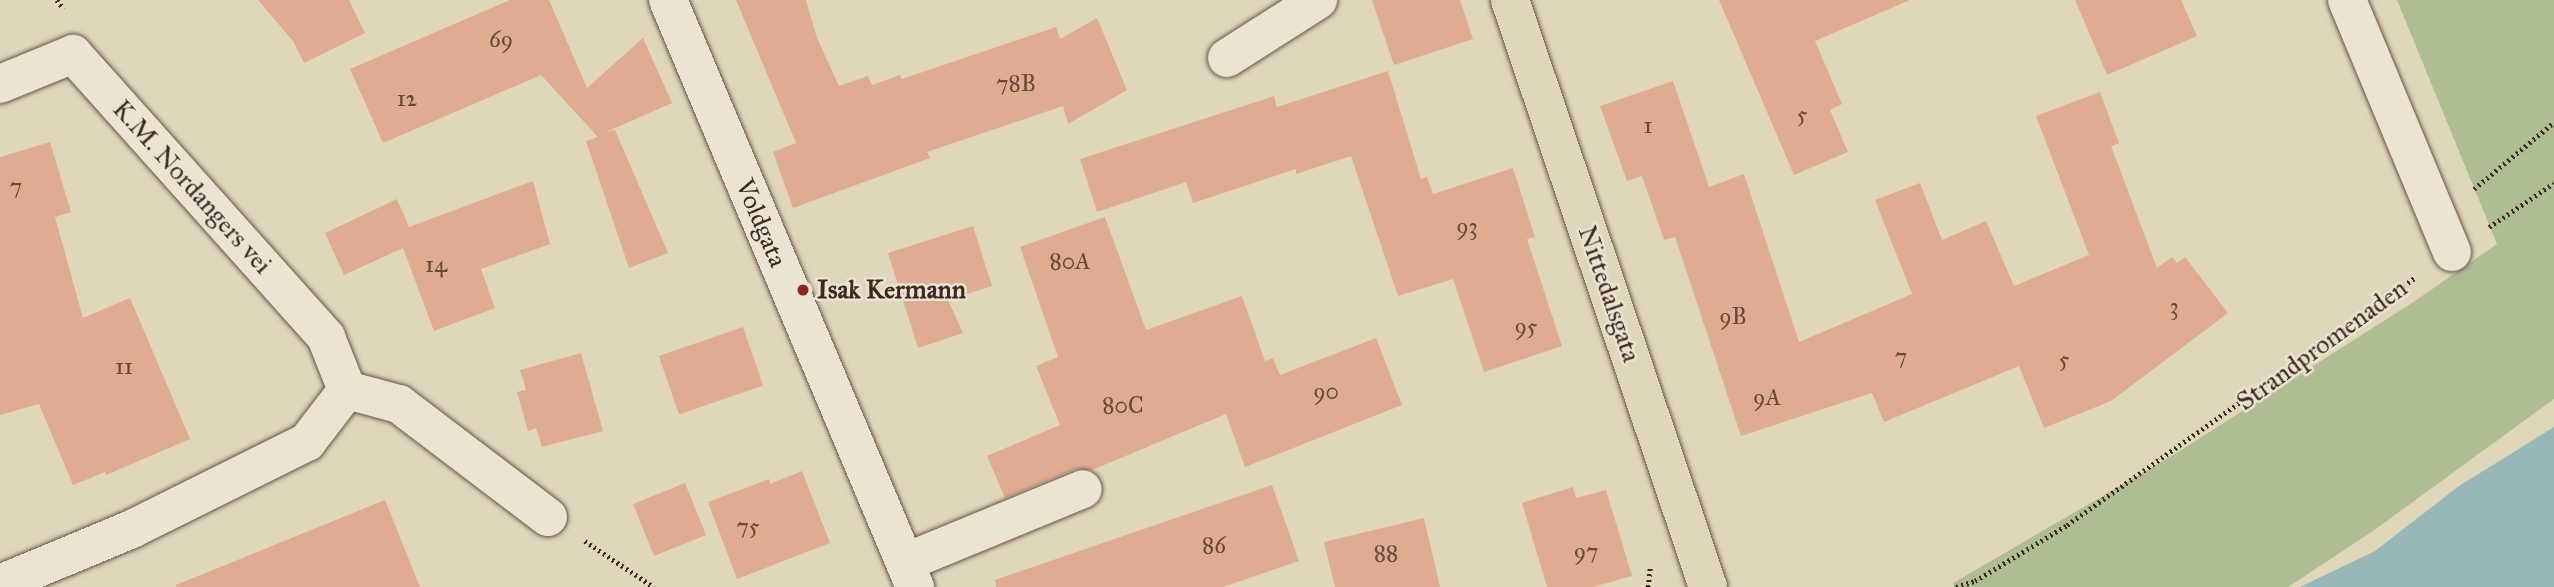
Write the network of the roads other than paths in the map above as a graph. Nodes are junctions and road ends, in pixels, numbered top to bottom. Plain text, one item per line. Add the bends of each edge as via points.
1 (668, 0) edge
2 (1318, 0) edge
3 (1510, 0) edge
4 (2347, 0) edge
5 (1227, 58) dead end
6 (0, 84) edge
7 (2444, 235) road end
8 (347, 390) junction
9 (1083, 489) dead end
10 (548, 517) road end
11 (911, 574) edge
12 (0, 584) edge
13 (1708, 587) edge

1 - 11 street, Voldgata
2 - 5 street
3 - 13 main road, Nittedalsgata
4 - 7 street
6 - 8 street, K.M. Nordangers vei via 73,54 326,337
8 - 10 street via 399,404
8 - 12 street via 307,442 132,529
9 - 11 street, Voldgata

